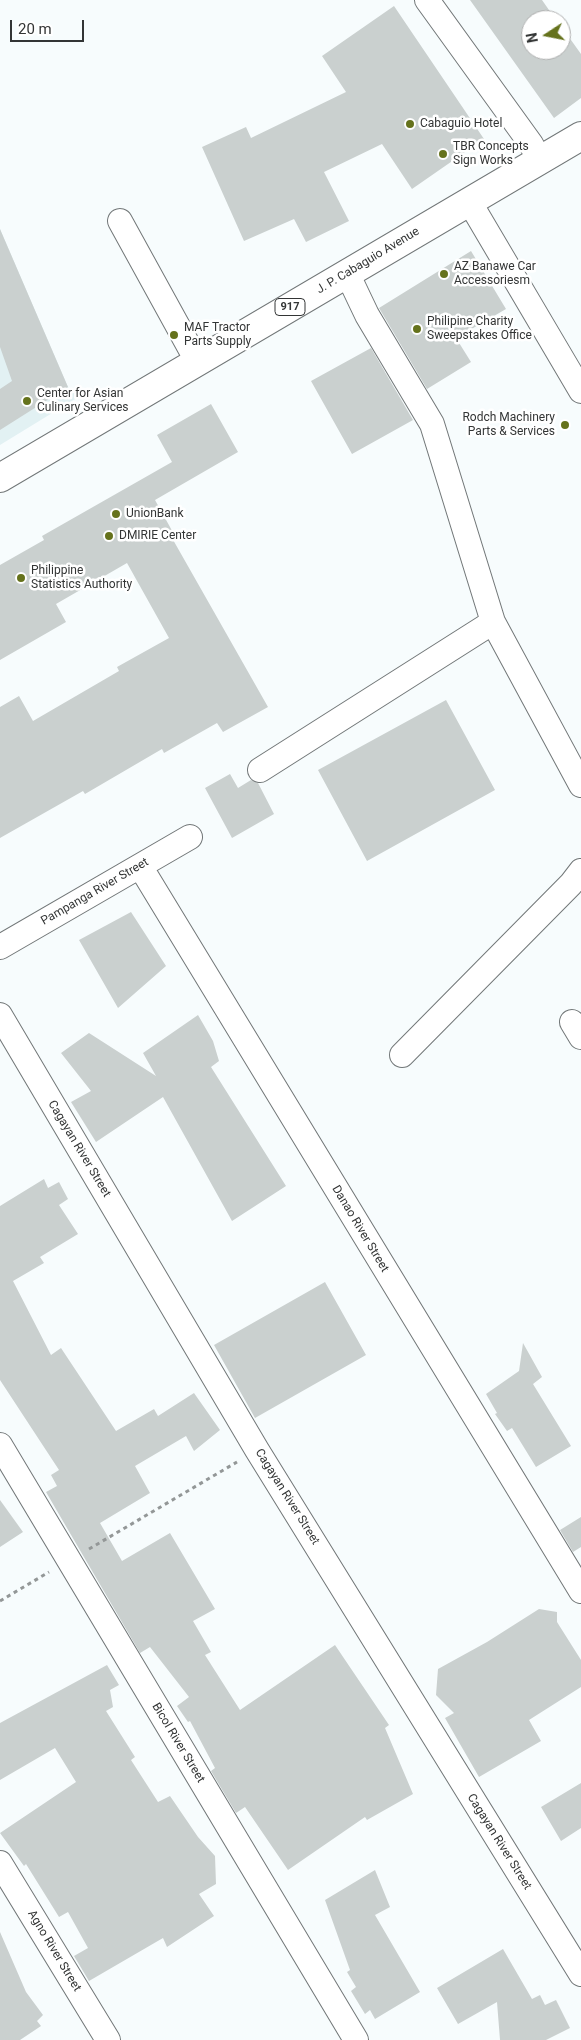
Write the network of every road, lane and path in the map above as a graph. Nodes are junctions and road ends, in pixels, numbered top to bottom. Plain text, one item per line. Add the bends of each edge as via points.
1 (427, 0) edge
2 (581, 136) edge
3 (540, 159) junction
4 (469, 201) junction
5 (120, 221) dead end
6 (348, 273) junction
7 (197, 361) junction
8 (581, 391) edge
9 (0, 478) edge
10 (494, 622) junction
11 (260, 770) dead end
12 (581, 785) edge
13 (190, 837) dead end
14 (140, 866) junction
15 (581, 871) edge
16 (0, 947) edge
17 (0, 1015) edge
18 (402, 1055) dead end
19 (0, 1445) edge
20 (258, 1450) junction
21 (69, 1560) junction
22 (581, 1591) edge
23 (0, 1601) edge
24 (0, 1863) edge
25 (581, 1974) edge
26 (108, 2040) edge
27 (356, 2040) edge

1 - 3 street
2 - 3 main road, J. P. Cabaguio Avenue / 917
3 - 4 main road, J. P. Cabaguio Avenue / 917
4 - 6 main road, J. P. Cabaguio Avenue / 917
4 - 8 street
5 - 7 street
6 - 7 main road, J. P. Cabaguio Avenue / 917
6 - 10 street via 367,315 432,424
7 - 9 main road, J. P. Cabaguio Avenue / 917
10 - 11 street
10 - 12 street
13 - 14 street, Pampanga River Street
14 - 16 street, Pampanga River Street
14 - 22 street, Danao River Street
15 - 18 street
17 - 20 street, Cagayan River Street
19 - 21 street, Bicol River Street
20 - 21 path
20 - 25 street, Cagayan River Street
21 - 23 path
21 - 27 street, Bicol River Street
24 - 26 street, Agno River Street

